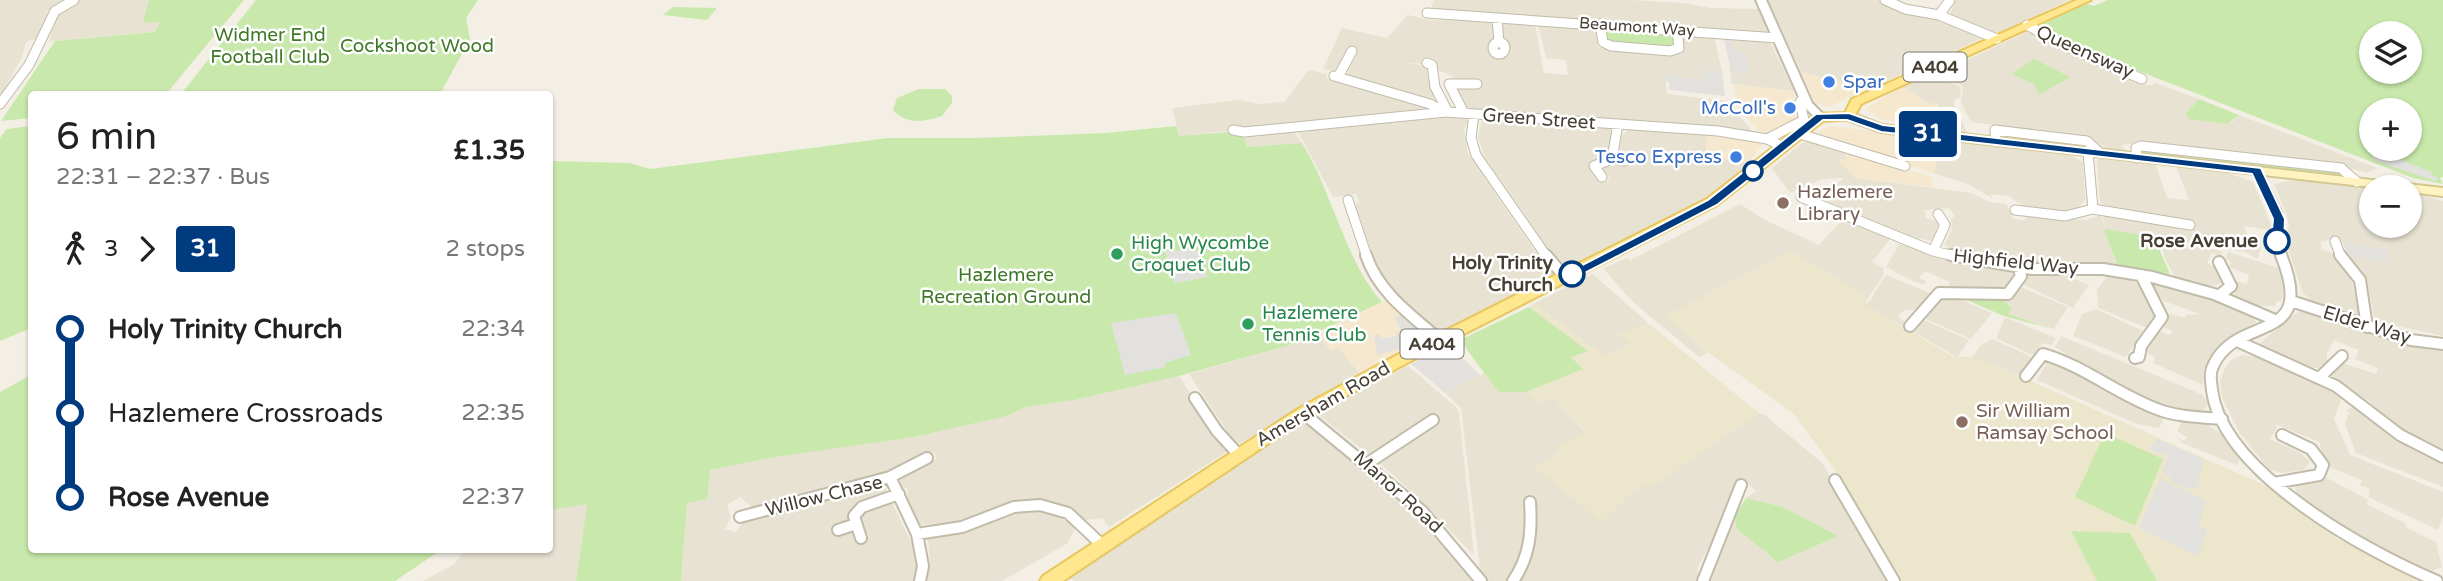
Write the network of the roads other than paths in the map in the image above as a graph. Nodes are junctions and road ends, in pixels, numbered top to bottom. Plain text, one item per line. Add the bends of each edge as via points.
1 (74, 0) edge
2 (1761, 0) edge
3 (1885, 0) edge
4 (1950, 0) edge
5 (2086, 0) edge
6 (1427, 13) dead end
7 (1939, 15) junction
8 (1497, 18) junction
9 (1600, 24) junction
10 (2028, 25) junction
11 (1677, 29) junction
12 (1778, 38) junction
13 (1997, 39) junction
14 (1499, 43) dead end
15 (1352, 51) dead end
16 (1427, 62) dead end
17 (2141, 79) dead end
18 (1477, 84) dead end
19 (1804, 98) junction
20 (0, 104) edge
21 (1447, 112) junction
22 (1469, 114) junction
23 (1849, 116) junction
24 (1820, 117) junction
25 (1618, 124) junction
26 (1233, 130) dead end
27 (1800, 134) junction
28 (1767, 139) junction
29 (1782, 146) junction
30 (2094, 153) junction
31 (2137, 158) junction
32 (1612, 159) junction
33 (1625, 161) dead end
34 (1905, 166) dead end
35 (2257, 171) junction
36 (1602, 177) dead end
37 (2357, 182) joint
38 (2422, 189) edge
39 (2443, 191) edge
40 (1801, 197) dead end
41 (1348, 201) dead end
42 (2093, 209) junction
43 (2015, 210) dead end
44 (1938, 214) dead end
45 (2190, 225) dead end
46 (2335, 241) dead end
47 (1933, 251) junction
48 (2219, 262) dead end
49 (2018, 265) junction
50 (2141, 275) junction
51 (1565, 277) junction
52 (2221, 294) junction
53 (2291, 301) junction
54 (2275, 320) junction
55 (1910, 326) dead end
56 (2367, 327) junction
57 (1440, 340) junction
58 (2239, 342) junction
59 (2443, 344) edge
60 (2342, 356) dead end
61 (2135, 358) dead end
62 (2026, 376) dead end
63 (2319, 378) junction
64 (1195, 398) dead end
65 (1303, 413) junction
66 (2222, 419) junction
67 (1433, 420) dead end
68 (2282, 435) dead end
69 (1238, 454) junction
70 (2443, 457) edge
71 (927, 458) dead end
72 (1368, 463) junction
73 (890, 477) junction
74 (1835, 480) dead end
75 (2274, 483) junction
76 (1741, 485) dead end
77 (899, 494) junction
78 (1530, 502) dead end
79 (740, 517) dead end
80 (856, 524) junction
81 (838, 530) dead end
82 (917, 534) junction
83 (861, 538) dead end
84 (1101, 544) junction
85 (1052, 580) edge
86 (920, 581) edge
87 (1481, 581) edge
88 (1513, 581) edge
89 (1703, 581) edge
90 (1894, 581) edge
91 (2437, 581) edge

1 - 20 street via 55,11 29,65
2 - 12 street
3 - 7 street
4 - 7 street
5 - 10 main road, A404
6 - 8 street, Beaumont Way
7 - 13 street
8 - 9 street, Beaumont Way
8 - 14 street
9 - 11 street, Beaumont Way
9 - 11 street via 1603,42 1611,46 1670,51 1679,48
10 - 13 main road, A404
10 - 17 street, Queensway
11 - 12 street, Beaumont Way
12 - 19 street
13 - 23 main road, A404 via 1856,102
15 - 21 street via 1336,77
16 - 21 street via 1437,73 1435,87
18 - 22 street via 1449,84
19 - 24 street
19 - 28 street via 1800,102 1804,120
21 - 22 street, Green Street
21 - 26 street, Green Street
22 - 25 street, Green Street
22 - 51 street via 1476,155
23 - 24 main road
23 - 30 main road via 1881,128
24 - 27 main road, Amersham Road / A404
25 - 28 street, Green Street
25 - 32 street
27 - 29 main road, Amersham Road / A404
27 - 34 street
28 - 29 street, Green Street
29 - 51 main road, Amersham Road / A404 via 1713,202
30 - 31 main road
30 - 42 street
31 - 35 main road
31 - 37 street via 2136,148 2154,147 2341,168
32 - 33 street
32 - 36 street via 1594,166
35 - 37 main road
35 - 53 street via 2279,219 2277,243 2292,277
38 - 39 main road
40 - 47 street, Highfield Way
41 - 57 street via 1372,274
42 - 43 street via 2066,216
42 - 45 street
44 - 47 street via 1945,225
46 - 56 street via 2342,260 2360,280
47 - 49 street, Highfield Way
48 - 52 street via 2231,286
49 - 50 street, Highfield Way
49 - 55 street via 2021,276 2008,294 1939,293
50 - 52 street, Highfield Way
50 - 61 street via 2162,317
51 - 57 main road, Amersham Road / A404
52 - 54 street, Highfield Way
53 - 54 street
53 - 56 street, Elder Way
54 - 58 street
56 - 59 street, Elder Way via 2410,341
57 - 65 main road, Amersham Road / A404
58 - 63 street
58 - 66 street via 2220,356 2210,373
60 - 63 street
62 - 66 street via 2043,354 2148,406 2187,417
63 - 70 street via 2352,396 2400,435
64 - 69 street
65 - 69 main road, Amersham Road / A404
65 - 72 street, Manor Road
66 - 75 street via 2240,447
67 - 72 street
68 - 75 street via 2312,449 2323,465 2319,475
69 - 84 main road, Amersham Road / A404
71 - 73 street
72 - 87 street, Manor Road via 1446,534
73 - 77 street, Willow Chase
73 - 79 street, Willow Chase
74 - 90 street
75 - 91 street via 2362,547
76 - 89 street
77 - 80 street via 862,507 854,516
77 - 82 street, Willow Chase
78 - 88 street via 1528,559
80 - 81 street
80 - 83 street
82 - 84 street via 962,527 1014,507 1040,505 1068,513
82 - 86 street, Willow Chase via 923,566
84 - 85 main road, Amersham Road / A404

